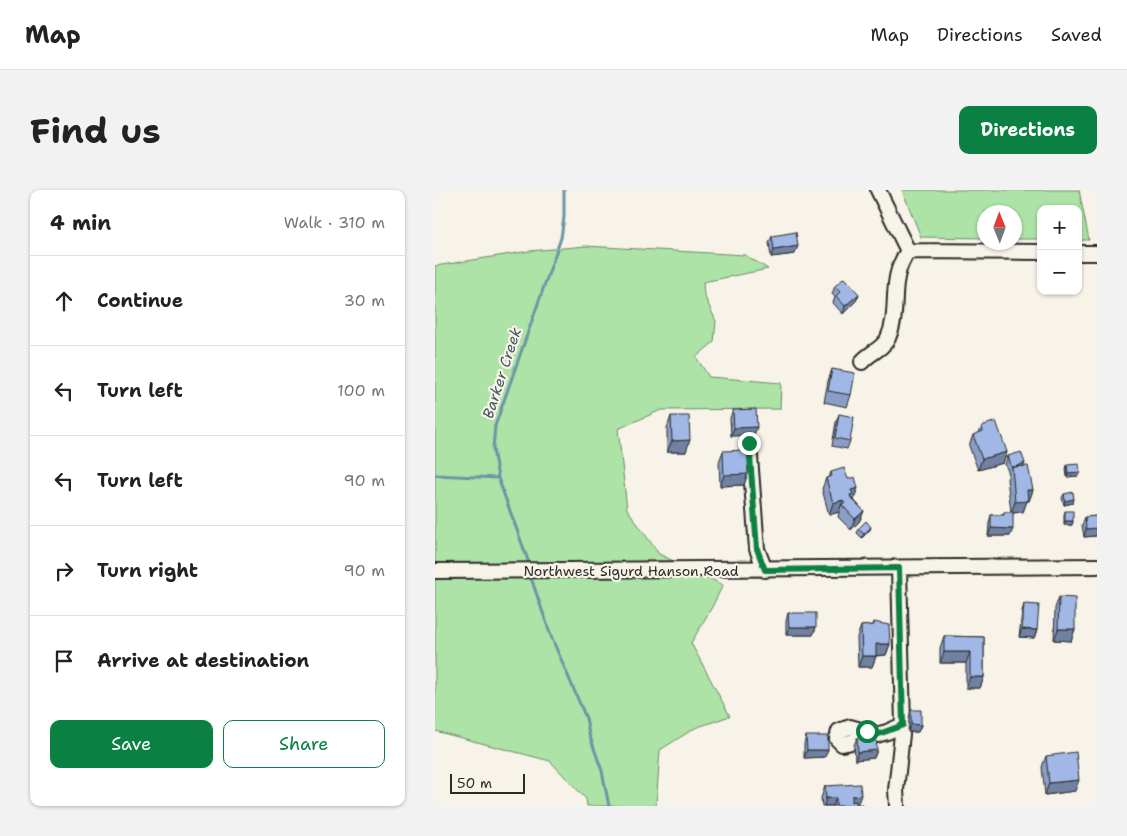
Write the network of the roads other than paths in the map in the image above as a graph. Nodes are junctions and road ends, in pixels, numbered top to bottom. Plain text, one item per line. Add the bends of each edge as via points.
1 (881, 192) edge
2 (908, 251) junction
3 (1037, 252) edge
4 (1082, 253) edge
5 (1097, 253) edge
6 (862, 362) dead end
7 (749, 443) dead end
8 (1097, 566) edge
9 (899, 568) junction
10 (765, 570) junction
11 (435, 571) edge
12 (903, 725) junction
13 (879, 734) dead end
14 (897, 806) edge

1 - 2 street
2 - 3 street
2 - 6 street via 895,282 888,338
4 - 5 street
7 - 10 street via 757,549
8 - 9 street, Northwest Sigurd Hanson Road
9 - 10 street, Northwest Sigurd Hanson Road
9 - 12 street
10 - 11 street, Northwest Sigurd Hanson Road
12 - 13 street
12 - 14 street

